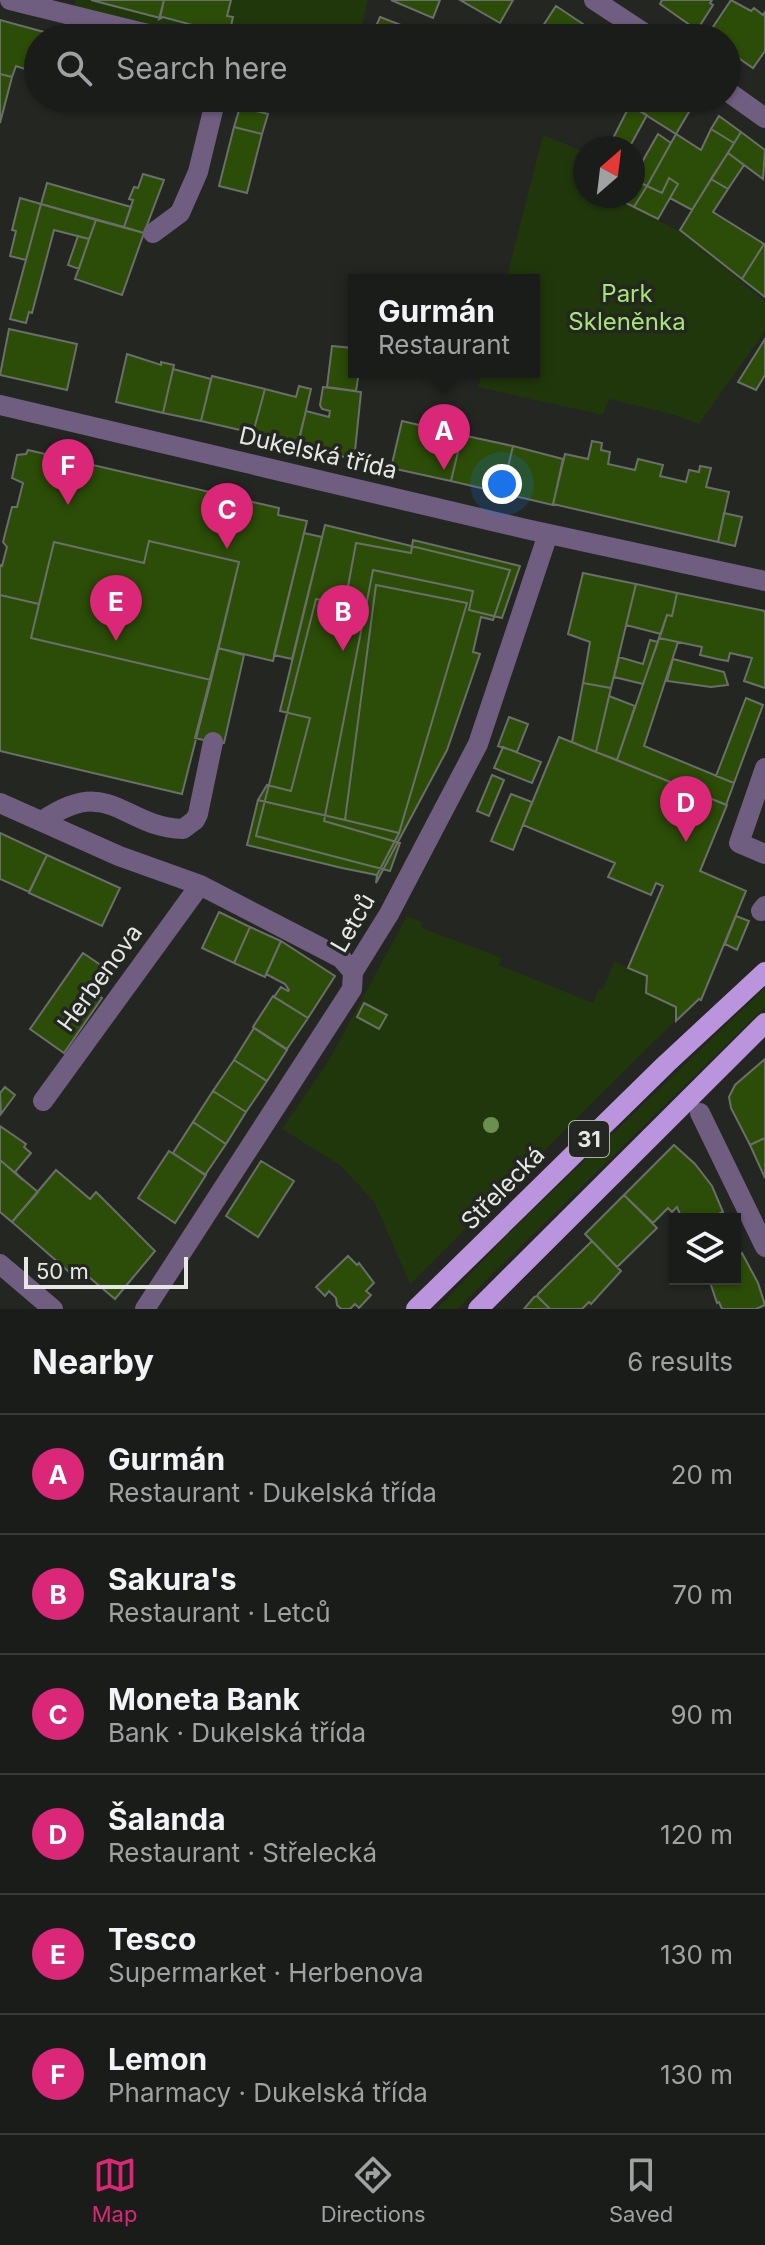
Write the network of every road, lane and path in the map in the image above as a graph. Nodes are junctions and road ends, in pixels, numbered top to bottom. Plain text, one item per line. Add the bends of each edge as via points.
1 (10, 0) edge
2 (594, 0) edge
3 (107, 24) edge
4 (631, 24) edge
5 (741, 101) edge
6 (213, 112) edge
7 (765, 118) edge
8 (153, 233) dead end
9 (0, 405) edge
10 (548, 534) junction
11 (765, 581) edge
12 (213, 742) dead end
13 (765, 768) edge
14 (0, 803) edge
15 (42, 821) junction
16 (765, 854) edge
17 (200, 885) junction
18 (353, 972) junction
19 (765, 972) edge
20 (765, 1023) edge
21 (43, 1101) dead end
22 (700, 1113) dead end
23 (765, 1247) edge
24 (0, 1264) edge
25 (53, 1309) edge
26 (145, 1309) edge
27 (416, 1309) edge
28 (478, 1309) edge

1 - 3 street
2 - 4 street
5 - 7 street
6 - 8 street via 198,172 180,213
9 - 10 street, Dukelská třída
10 - 11 street, Dukelská třída
10 - 18 street, Letců via 478,744
12 - 15 street via 195,820 183,829 162,827 90,800
13 - 16 street via 739,843
14 - 15 street
15 - 17 street
17 - 18 street via 341,958
17 - 21 street, Herbenova
18 - 26 street, Letců via 352,989
19 - 27 main road, Střelecká / 31
20 - 28 main road, 31
22 - 23 street
24 - 25 street

